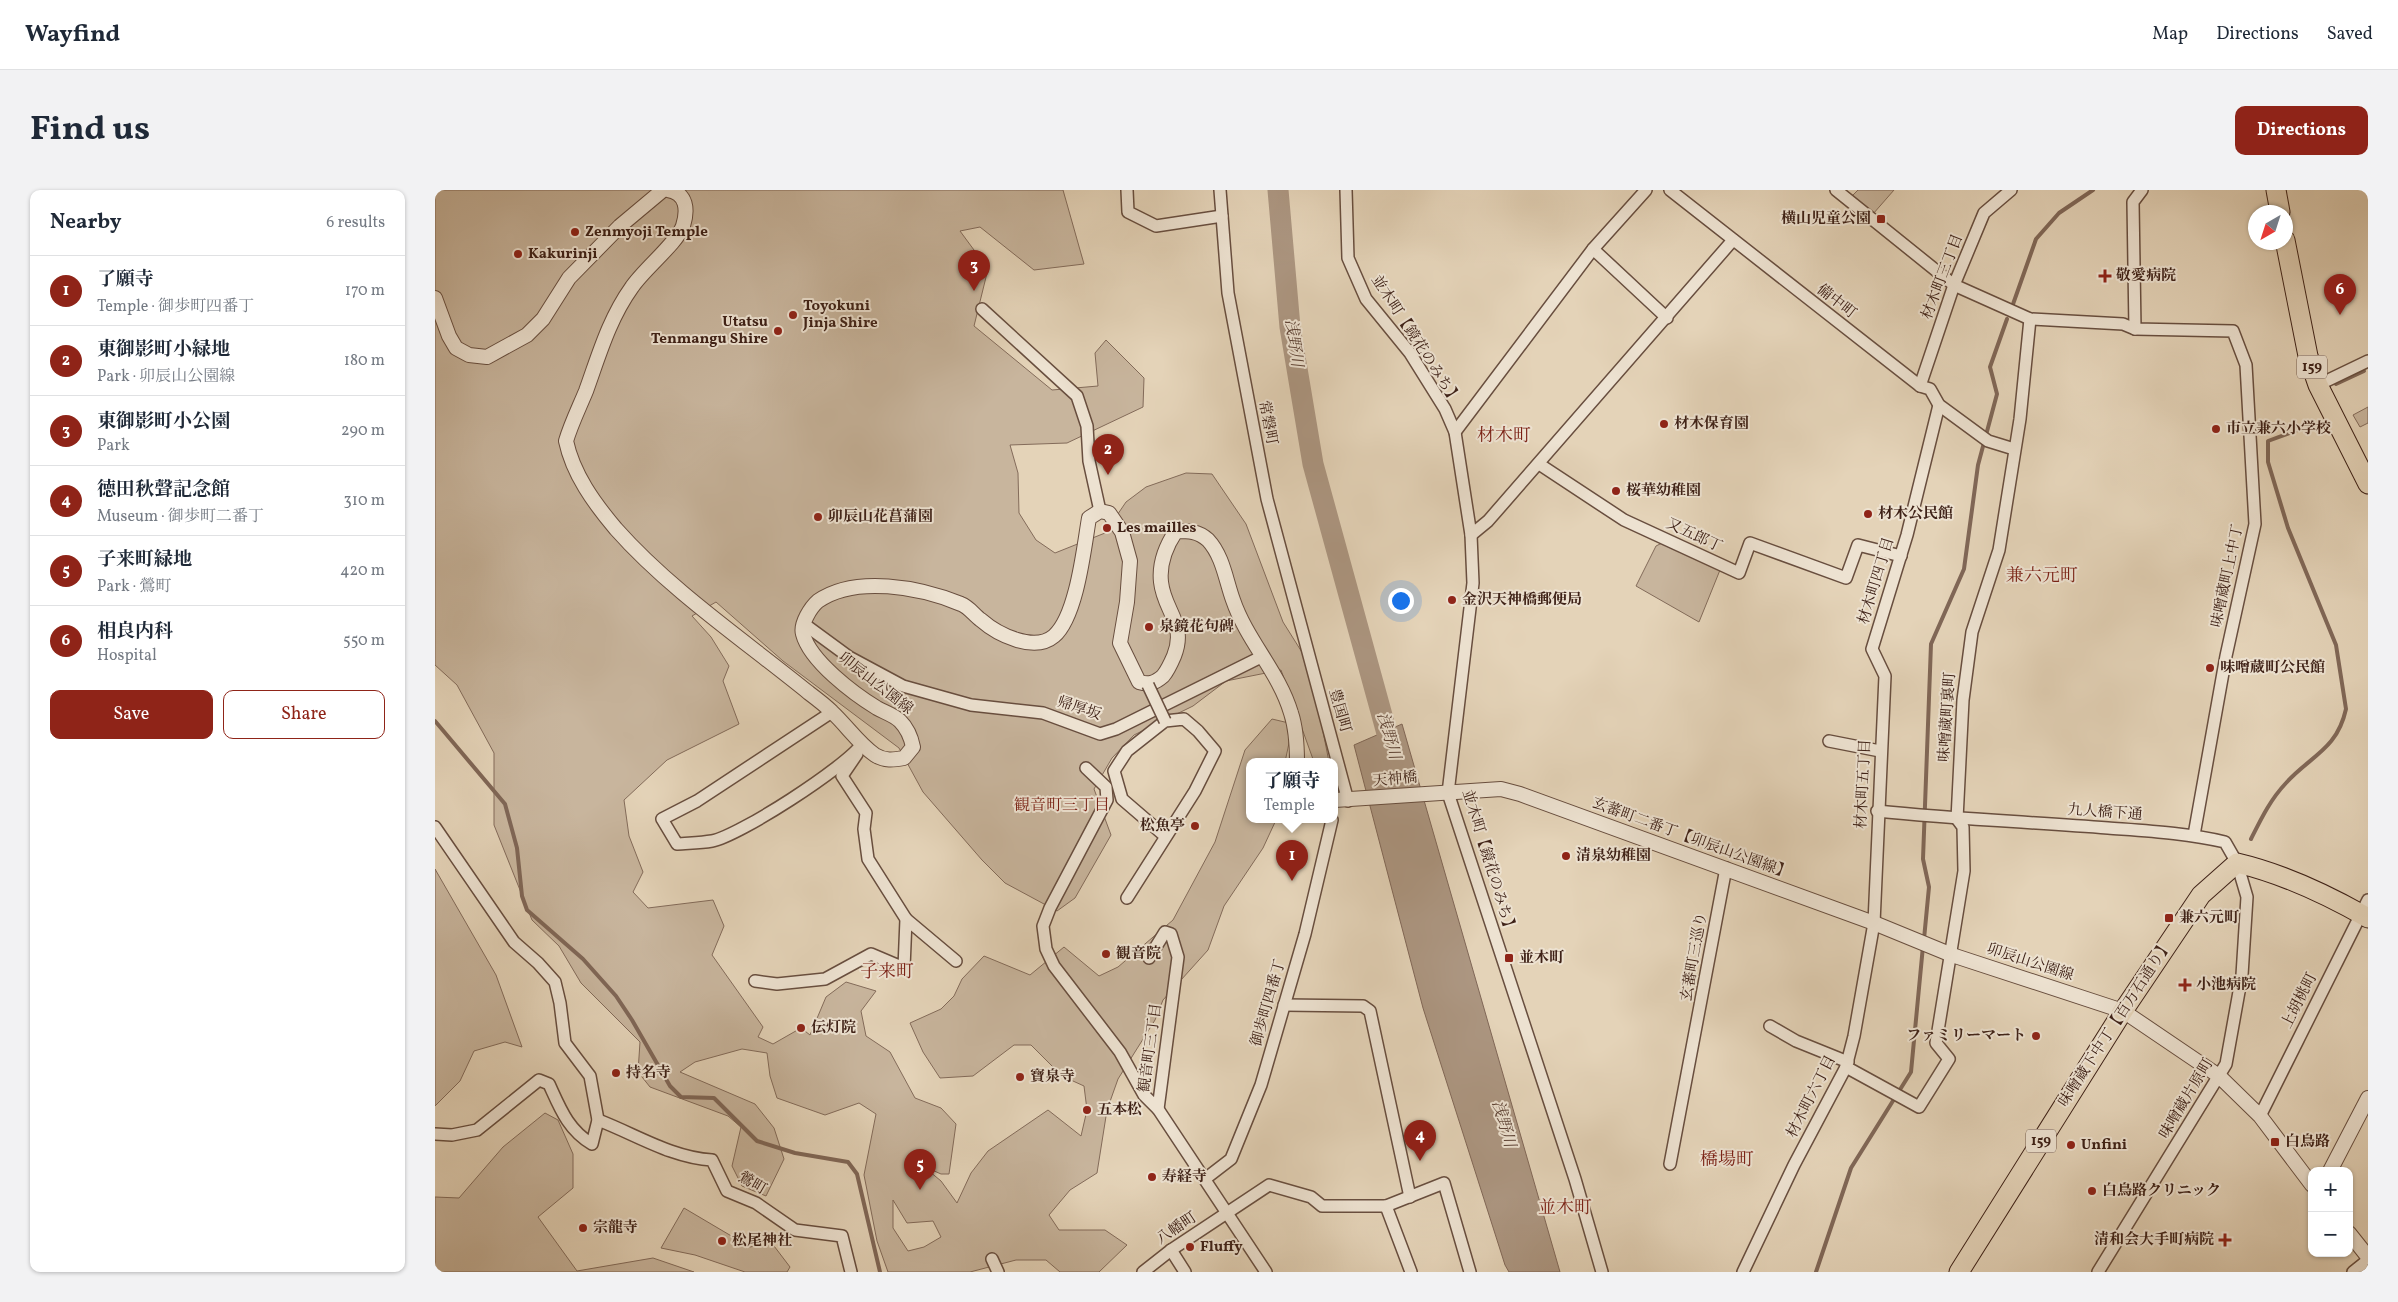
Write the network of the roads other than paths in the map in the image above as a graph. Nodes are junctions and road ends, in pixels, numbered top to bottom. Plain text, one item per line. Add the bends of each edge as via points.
1 (663, 190) edge
2 (669, 190) edge
3 (1127, 190) edge
4 (1219, 190) edge
5 (1346, 190) edge
6 (1646, 190) edge
7 (1670, 190) edge
8 (1835, 190) edge
9 (2011, 190) edge
10 (2142, 190) edge
11 (2276, 190) edge
12 (2279, 205) edge
13 (1222, 216) junction
14 (1733, 240) junction
15 (1593, 249) junction
16 (2287, 250) edge
17 (1954, 285) junction
18 (435, 298) edge
19 (982, 309) dead end
20 (1667, 318) junction
21 (2030, 318) junction
22 (2135, 329) junction
23 (2368, 361) edge
24 (2318, 385) junction
25 (1919, 386) junction
26 (1939, 405) junction
27 (1455, 432) junction
28 (2014, 449) junction
29 (1539, 464) junction
30 (2368, 484) edge
31 (1099, 511) junction
32 (1471, 535) junction
33 (1901, 556) junction
34 (804, 624) junction
35 (1872, 649) joint
36 (1261, 657) junction
37 (1308, 658) joint
38 (1148, 685) junction
39 (832, 712) junction
40 (1165, 721) junction
41 (1829, 741) dead end
42 (861, 745) junction
43 (1880, 750) junction
44 (1296, 758) edge
45 (1332, 758) edge
46 (1086, 768) dead end
47 (1338, 785) edge
48 (1442, 793) junction
49 (1342, 802) edge
50 (1877, 811) junction
51 (1957, 820) junction
52 (1331, 823) edge
53 (435, 827) edge
54 (2193, 835) junction
55 (1165, 836) junction
56 (2237, 863) junction
57 (1726, 868) junction
58 (1127, 898) dead end
59 (2366, 910) edge
60 (906, 919) junction
61 (1873, 923) junction
62 (1923, 943) joint
63 (1952, 955) junction
64 (1149, 958) dead end
65 (956, 961) dead end
66 (755, 981) dead end
67 (1284, 1005) junction
68 (2123, 1011) junction
69 (1770, 1026) dead end
70 (1847, 1065) junction
71 (2219, 1076) junction
72 (2368, 1098) edge
73 (1158, 1109) junction
74 (2260, 1116) junction
75 (598, 1120) junction
76 (435, 1134) edge
77 (1670, 1164) dead end
78 (2331, 1167) edge
79 (1205, 1179) junction
80 (2308, 1180) edge
81 (1409, 1197) junction
82 (1386, 1206) junction
83 (1228, 1213) junction
84 (2353, 1238) edge
85 (1171, 1250) junction
86 (992, 1259) dead end
87 (2368, 1259) edge
88 (851, 1272) edge
89 (998, 1272) edge
90 (1143, 1272) edge
91 (1185, 1272) edge
92 (1266, 1272) edge
93 (1411, 1272) edge
94 (1470, 1272) edge
95 (1602, 1272) edge
96 (1743, 1272) edge
97 (1959, 1272) edge
98 (2099, 1272) edge
99 (2353, 1272) edge

1 - 18 street via 620,226 569,278 543,319 527,335 487,356 469,355 457,348
2 - 39 street, 卯辰山公園線 via 677,192 684,200 683,228 647,267 612,317 566,441 570,460 615,528 638,552
3 - 13 street via 1129,212 1156,226
4 - 13 street, 常磐町
5 - 27 street, 並木町【鏡花のみち】 via 1348,258 1366,299 1410,353
6 - 15 street
7 - 14 street, 備中町
8 - 17 street
9 - 17 street, 材木町三丁目 via 1984,213
10 - 22 street via 2133,202
11 - 12 highway
13 - 37 street, 常磐町 via 1229,293 1250,417 1267,499
14 - 20 street
14 - 25 street, 備中町
15 - 20 street
15 - 27 street
16 - 24 highway, 159 via 2308,356
17 - 21 street
17 - 25 street, 材木町三丁目
19 - 31 street via 1077,396 1087,426 1089,460
20 - 29 street
21 - 22 street via 2123,324
21 - 28 street, 味噌蔵町裏町
22 - 54 street, 味噌蔵町上中丁 via 2233,331 2246,365 2255,524
23 - 24 street
24 - 30 highway, 159
25 - 26 street, 備中町 via 1930,389
26 - 28 street, 備中町 via 1985,438
26 - 33 street, 材木町四丁目
27 - 32 street, 並木町【鏡花のみち】
28 - 51 street, 味噌蔵町裏町 via 1999,550 1971,632 1963,700
29 - 32 street via 1488,521
29 - 33 street, 又五郎丁 via 1624,520 1739,573 1750,544 1846,578 1857,545
31 - 34 street via 1089,518 1073,598 1064,622 1053,637 1036,643 1009,637 962,604 896,587 862,586 832,592 813,605
31 - 38 street via 1109,513 1123,532 1130,561 1120,644 1139,682
32 - 48 street, 並木町【鏡花のみち】 via 1473,583 1469,628
33 - 35 street, 材木町四丁目
34 - 36 street, 帰厚坂 via 849,657 903,686 971,705 1043,713 1100,734
34 - 42 street, 卯辰山公園線 via 802,633 813,653 855,693 899,720 910,734 913,747 904,758 889,761
35 - 43 street, 材木町五丁目 via 1885,676
36 - 38 street via 1233,602 1215,551 1201,534 1176,532 1164,552 1161,582 1165,599 1176,619 1179,643 1168,670
36 - 44 street via 1282,688 1291,714
37 - 45 street, 豊国町
38 - 40 street, bridge
39 - 42 street, 卯辰山公園線
39 - 42 street via 697,801 662,819 677,844 712,841 731,834 815,784
40 - 55 street via 1127,751 1114,771 1122,799
40 - 55 street via 1184,720 1215,751 1195,791
41 - 43 street
42 - 60 street via 842,776 866,813 867,859
43 - 50 street, 材木町五丁目
46 - 73 street via 1106,787 1107,800 1050,908 1043,926 1046,949 1054,966 1120,1052 1144,1095
47 - 49 street, 豊国町
48 - 49 street, 天神橋
48 - 57 street, 玄蕃町二番丁【卯辰山公園線】 via 1501,789 1520,794
48 - 95 street, 並木町【鏡花のみち】 via 1575,1179
50 - 51 street, 九人橋下通
50 - 61 street, 材木町五丁目
51 - 54 street, 九人橋下通
51 - 63 street, 味噌蔵町裏町 via 1963,827 1964,871
52 - 67 street, 御歩町四番丁
53 - 75 street via 514,942 555,982 565,1043 590,1076
54 - 56 street, 九人橋下通 via 2225,842
55 - 58 street
56 - 59 highway via 2267,870
56 - 68 highway, 味噌蔵下中丁【百万石通り】 / 159 via 2201,894
56 - 71 street, 味噌蔵片原町 via 2247,898 2242,975 2226,1064
57 - 61 street, 玄蕃町二番丁【卯辰山公園線】
57 - 77 street, 玄蕃町三巡り
59 - 74 street, 上胡桃町
60 - 65 street
60 - 66 street via 904,968 871,954 825,979 777,984
61 - 62 street, 玄蕃町二番丁【卯辰山公園線】
61 - 70 street, 材木町六丁目
62 - 63 street, 卯辰山公園線
63 - 68 street, 卯辰山公園線
63 - 70 street, 味噌蔵町裏町 via 1936,1043 1949,1059 1919,1107
64 - 73 street, 観音町三丁目 via 1165,932 1171,934 1178,957
67 - 79 street, 御歩町四番丁 via 1261,1085 1231,1159
67 - 81 street via 1363,1006 1370,1011
68 - 71 street, 卯辰山公園線
68 - 97 highway, 味噌蔵下中丁【百万石通り】 / 159
69 - 70 street
70 - 96 street, 材木町六丁目
71 - 74 street, 卯辰山公園線
71 - 98 street, 味噌蔵片原町
72 - 78 street
73 - 79 street, 観音町三丁目
74 - 80 street, 卯辰山公園線
75 - 76 street via 592,1144 579,1136 566,1121 549,1084 539,1080 477,1130 453,1135
75 - 88 street, 鶯町 via 693,1159 712,1160 727,1190 756,1203 795,1230 841,1236
79 - 83 street, 観音町三丁目
81 - 82 street
81 - 94 street via 1444,1183
82 - 83 street, 八幡町 via 1322,1206 1311,1197 1269,1186
82 - 93 street
83 - 85 street, 八幡町
83 - 92 street, 観音町三丁目
84 - 87 street
85 - 90 street, 八幡町
85 - 91 street
86 - 89 street
87 - 99 street

